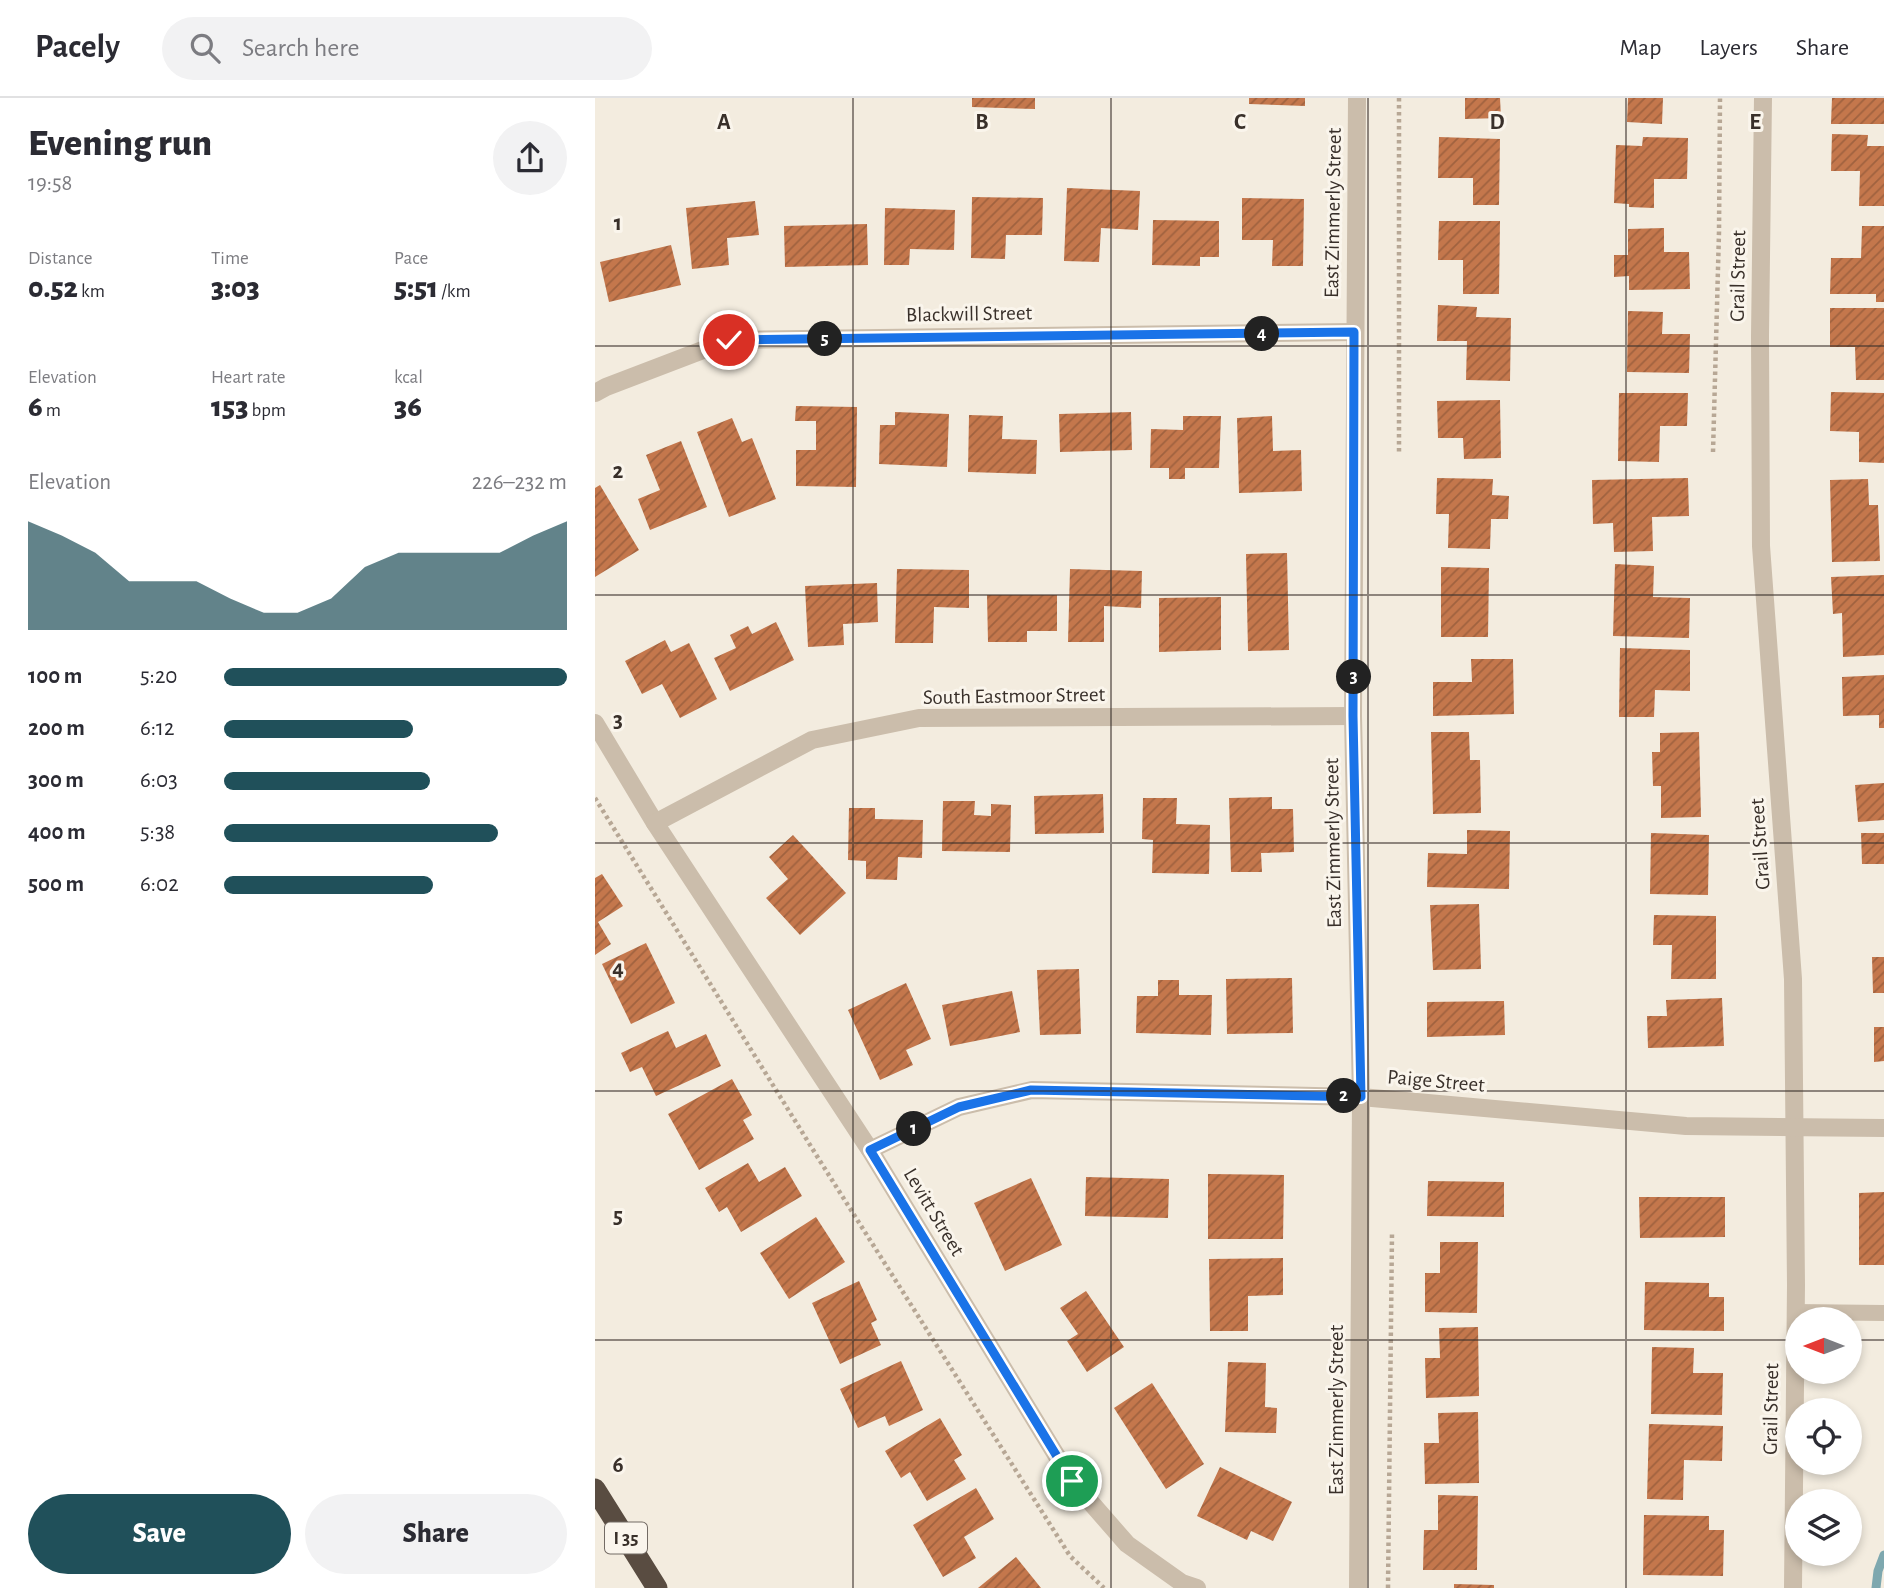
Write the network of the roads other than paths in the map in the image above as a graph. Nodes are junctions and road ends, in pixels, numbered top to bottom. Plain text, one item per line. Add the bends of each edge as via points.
1 (1357, 98) edge
2 (1763, 98) edge
3 (1354, 332) junction
4 (595, 393) edge
5 (1353, 716) junction
6 (595, 723) edge
7 (655, 823) junction
8 (1361, 1097) junction
9 (1794, 1127) junction
10 (1884, 1128) edge
11 (870, 1150) junction
12 (1795, 1307) edge
13 (1862, 1313) edge
14 (1884, 1313) edge
15 (1794, 1384) edge
16 (595, 1489) edge
17 (657, 1588) edge
18 (1196, 1588) edge
19 (1358, 1588) edge
20 (1793, 1588) edge

1 - 3 street, East Zimmerly Street
2 - 9 street, Grail Street via 1761,546 1793,979
3 - 4 street, Blackwill Street via 729,340
3 - 5 street, East Zimmerly Street
5 - 7 street, South Eastmoor Street via 919,718 812,740
5 - 8 street, East Zimmerly Street
6 - 7 street, Levitt Street
7 - 11 street, Levitt Street
8 - 9 street, Paige Street via 1686,1126
8 - 11 street, Paige Street via 1031,1090 959,1107
8 - 19 street, East Zimmerly Street
9 - 10 street, Paige Street
9 - 12 street, Grail Street
11 - 18 street, Levitt Street via 1072,1481 1127,1544
13 - 14 lane
15 - 20 street, Grail Street
16 - 17 highway, I 35

